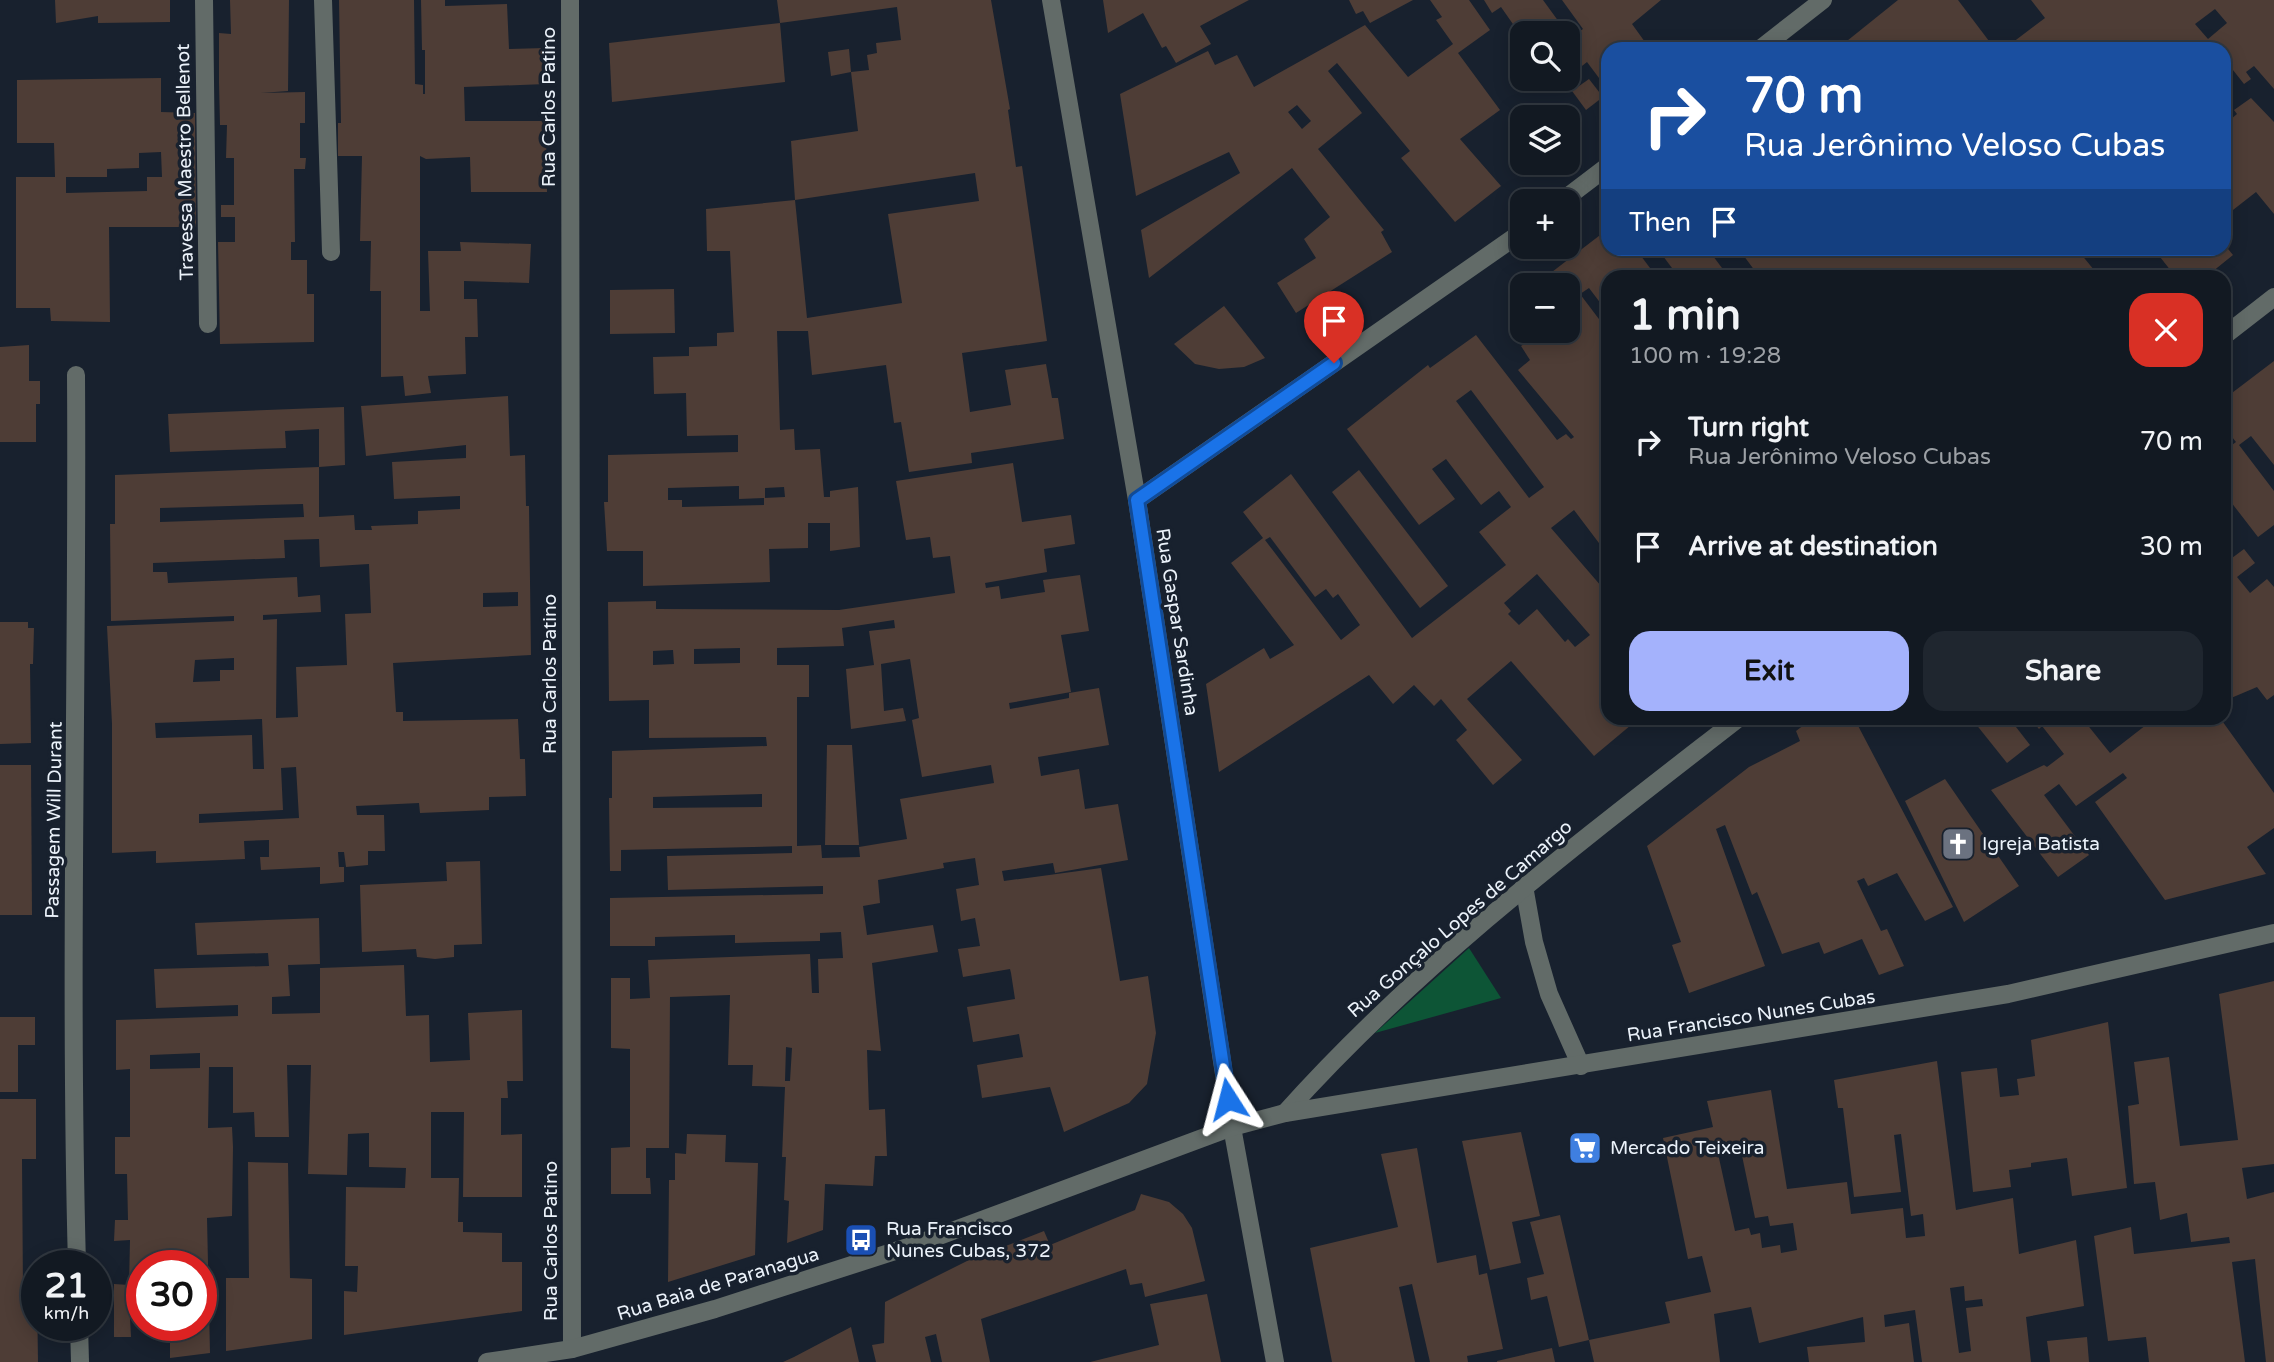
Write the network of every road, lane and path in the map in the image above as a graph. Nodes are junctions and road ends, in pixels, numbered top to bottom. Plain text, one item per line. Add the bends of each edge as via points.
1 (204, 0) edge
2 (323, 0) edge
3 (570, 0) edge
4 (1051, 0) edge
5 (1823, 0) edge
6 (1769, 42) edge
7 (1601, 171) edge
8 (1578, 189) edge
9 (1510, 240) edge
10 (331, 252) dead end
11 (2274, 297) edge
12 (208, 324) dead end
13 (2231, 331) edge
14 (76, 375) dead end
15 (1137, 500) junction
16 (1730, 725) edge
17 (1524, 886) junction
18 (2274, 933) edge
19 (1581, 1066) junction
20 (1285, 1113) junction
21 (1232, 1127) junction
22 (77, 1250) edge
23 (79, 1341) edge
24 (572, 1349) junction
25 (80, 1362) edge
26 (487, 1362) edge
27 (1275, 1362) edge

1 - 12 street, Travessa Maestro Bellenot
2 - 10 street
3 - 24 street, Rua Carlos Patino
4 - 15 street, Rua Gaspar Sardinha
5 - 6 street
7 - 8 street
9 - 15 street
11 - 13 street
14 - 22 street, Passagem Will Durant
15 - 21 street, Rua Gaspar Sardinha
16 - 17 street, Rua Gonçalo Lopes de Camargo
17 - 19 street via 1549,994
17 - 20 street, Rua Gonçalo Lopes de Camargo via 1340,1051
18 - 19 street, Rua Francisco Nunes Cubas via 2008,994
19 - 20 street, Rua Francisco Nunes Cubas
20 - 21 street, Rua Francisco Nunes Cubas
21 - 24 street, Rua Baia de Paranagua via 920,1243
21 - 27 street, Rua Gaspar Sardinha
23 - 25 street
24 - 26 street, Rua Baia de Paranagua

